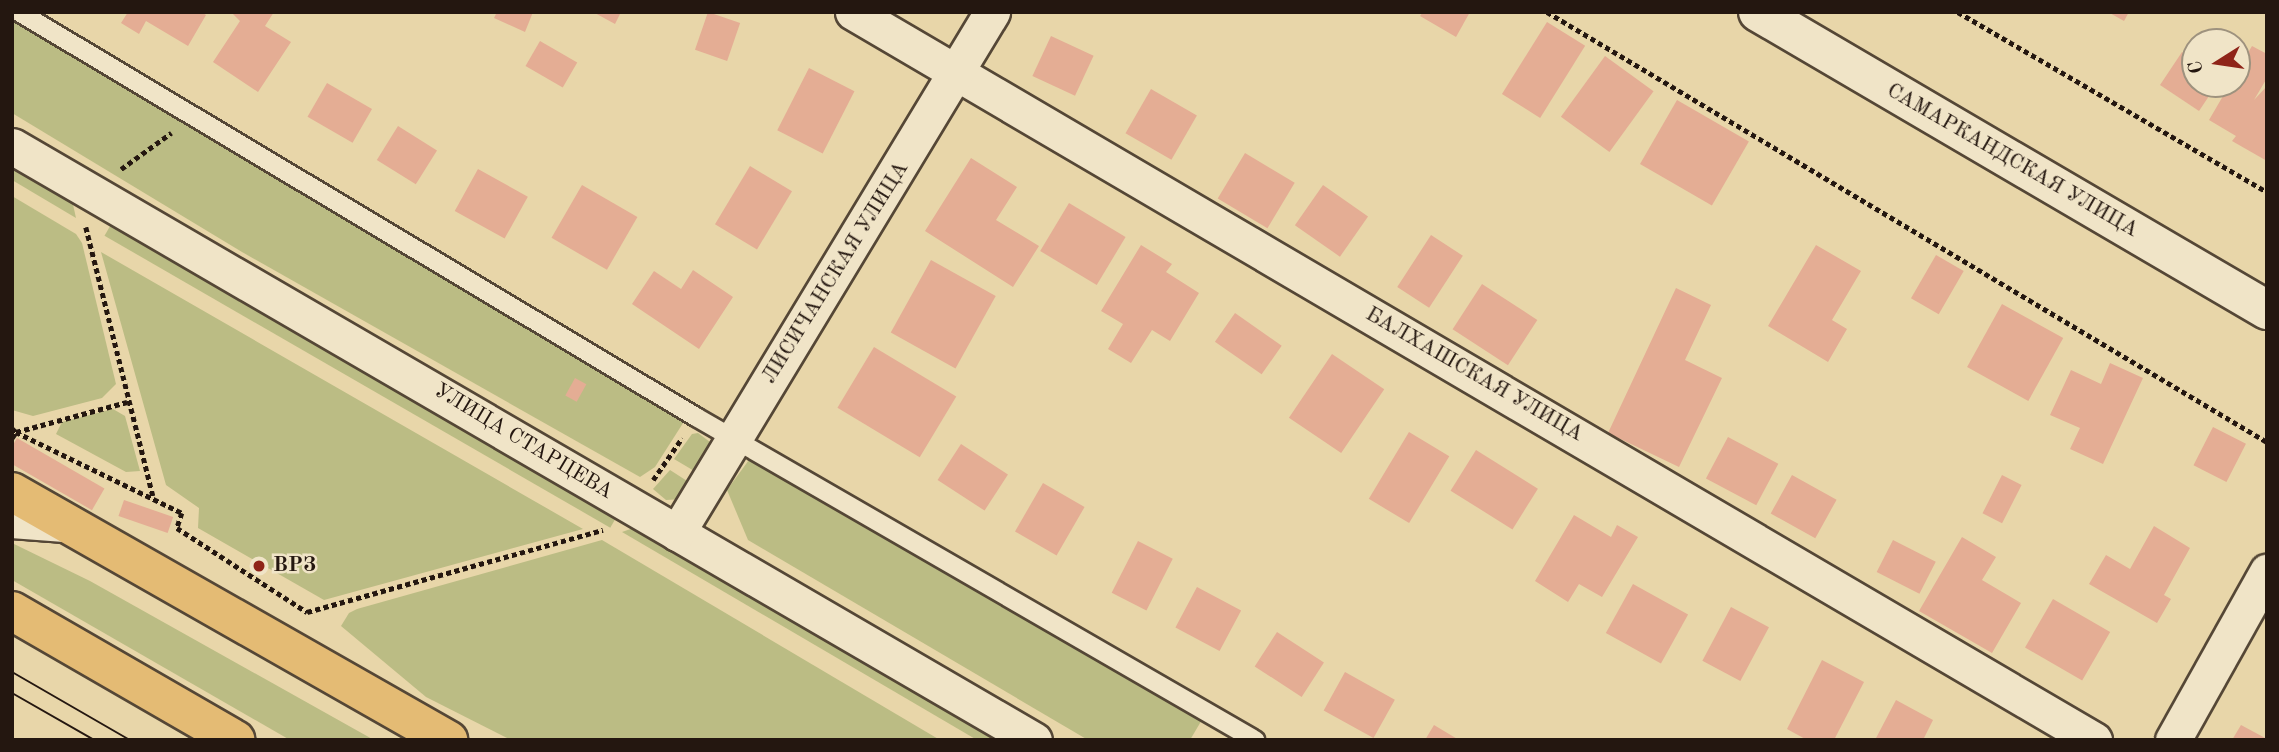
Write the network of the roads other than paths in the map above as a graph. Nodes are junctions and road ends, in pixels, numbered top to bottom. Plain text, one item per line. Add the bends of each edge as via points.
1 (19, 12) edge
2 (853, 12) edge
3 (992, 12) edge
4 (1758, 12) edge
5 (959, 72) junction
6 (12, 146) edge
7 (2267, 310) edge
8 (736, 437) junction
9 (12, 492) edge
10 (12, 519) edge
11 (65, 523) junction
12 (677, 533) junction
13 (2267, 572) edge
14 (12, 611) edge
15 (235, 740) edge
16 (448, 740) edge
17 (1034, 740) edge
18 (1255, 740) edge
19 (2094, 740) edge
20 (2173, 740) edge

1 - 8 lane
2 - 5 street, БАЛХАШСКАЯ УЛИЦА
3 - 5 street, ЛИСИЧАНСКАЯ УЛИЦА
4 - 7 street, САМАРКАНДСКАЯ УЛИЦА
5 - 8 street, ЛИСИЧАНСКАЯ УЛИЦА
5 - 19 street, БАЛХАШСКАЯ УЛИЦА
6 - 12 street, УЛИЦА СТАРЦЕВА
8 - 12 street, ЛИСИЧАНСКАЯ УЛИЦА
8 - 18 lane
9 - 11 main road
10 - 11 street
11 - 16 main road
12 - 17 street, УЛИЦА СТАРЦЕВА
13 - 20 street
14 - 15 main road

